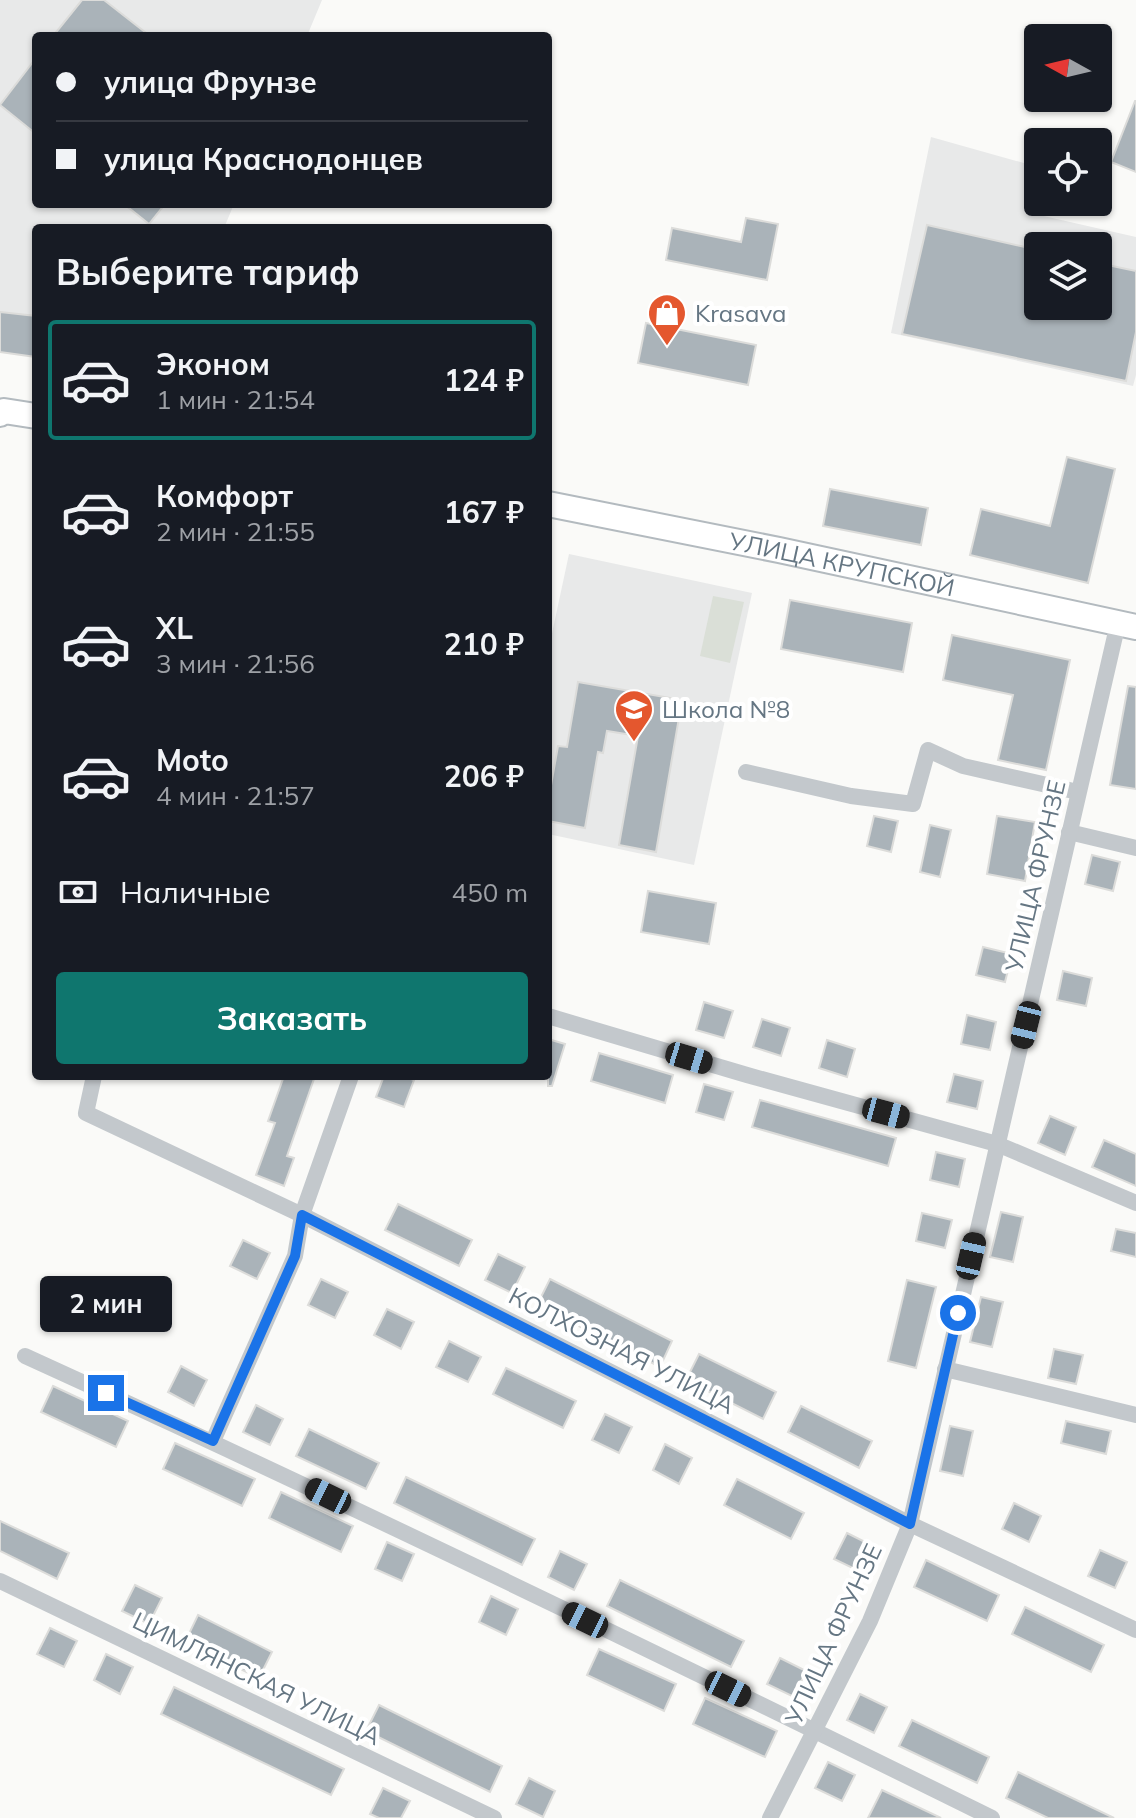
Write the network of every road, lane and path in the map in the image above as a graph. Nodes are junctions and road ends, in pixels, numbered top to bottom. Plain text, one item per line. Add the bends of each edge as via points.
1 (1, 412) edge
2 (32, 416) edge
3 (552, 505) edge
4 (1127, 625) edge
5 (746, 772) dead end
6 (1078, 792) junction
7 (1069, 832) junction
8 (1136, 848) edge
9 (552, 1017) edge
10 (93, 1080) edge
11 (350, 1080) edge
12 (997, 1144) junction
13 (1136, 1203) edge
14 (302, 1215) junction
15 (25, 1356) dead end
16 (945, 1369) junction
17 (1136, 1415) edge
18 (213, 1441) junction
19 (910, 1524) junction
20 (0, 1581) edge
21 (1136, 1630) edge
22 (814, 1730) junction
23 (494, 1818) edge
24 (770, 1818) edge
25 (992, 1818) edge

1 - 2 street
3 - 4 street, УЛИЦА КРУПСКОЙ
4 - 6 street, УЛИЦА ФРУНЗЕ
5 - 6 street via 913,804 928,750 963,766
6 - 7 street, УЛИЦА ФРУНЗЕ
7 - 8 street
7 - 12 street, УЛИЦА ФРУНЗЕ
9 - 12 street
10 - 14 street, КОЛХОЗНАЯ УЛИЦА via 86,1113
11 - 14 street
12 - 13 street
12 - 16 street, УЛИЦА ФРУНЗЕ
14 - 18 street via 295,1256
14 - 19 street, КОЛХОЗНАЯ УЛИЦА
15 - 18 street
16 - 17 street
16 - 19 street, УЛИЦА ФРУНЗЕ
18 - 22 street
19 - 21 street, КОЛХОЗНАЯ УЛИЦА
19 - 22 street, УЛИЦА ФРУНЗЕ via 870,1621
20 - 23 street, ЦИМЛЯНСКАЯ УЛИЦА
22 - 24 street, УЛИЦА ФРУНЗЕ
22 - 25 street

